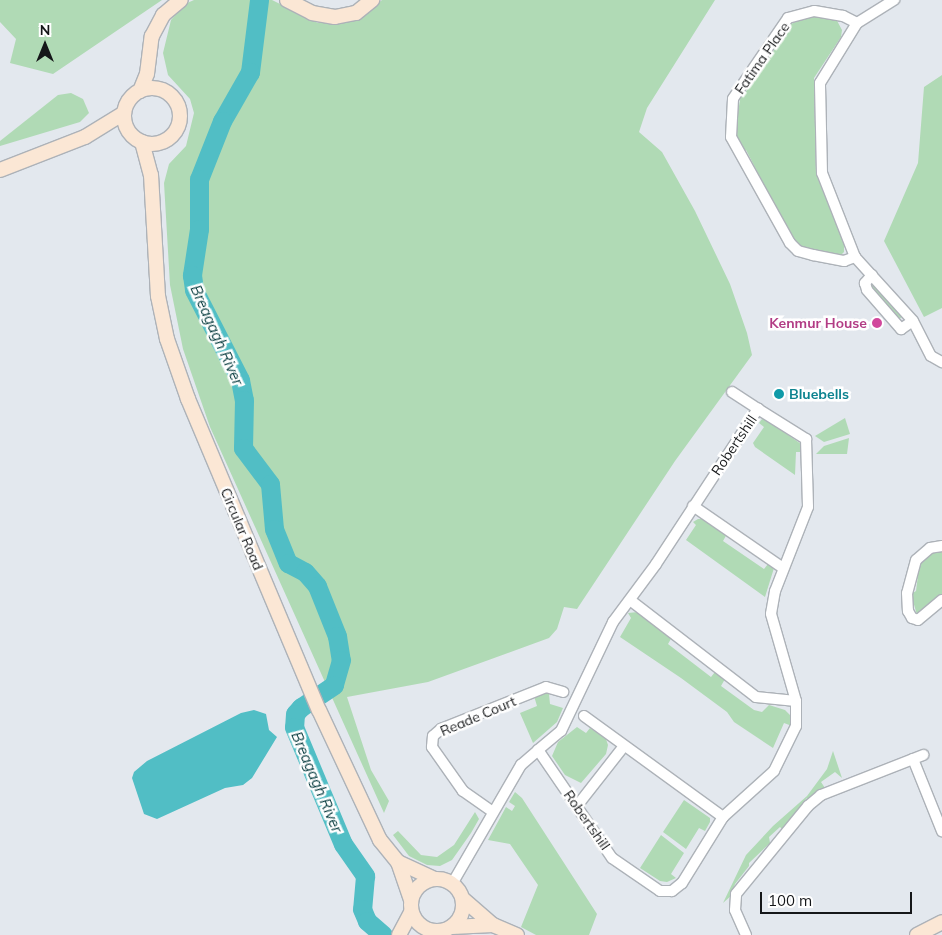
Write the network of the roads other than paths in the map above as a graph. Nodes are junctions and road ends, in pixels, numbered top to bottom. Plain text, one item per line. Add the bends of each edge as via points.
1 (287, 0) edge
2 (372, 0) edge
3 (894, 0) edge
4 (179, 1) edge
5 (857, 23) junction
6 (152, 36) junction
7 (140, 91) junction
8 (167, 93) junction
9 (124, 113) junction
10 (128, 130) junction
11 (85, 137) junction
12 (168, 140) junction
13 (142, 142) junction
14 (0, 170) edge
15 (150, 175) junction
16 (855, 257) junction
17 (872, 275) junction
18 (913, 321) junction
19 (942, 362) edge
20 (732, 392) dead end
21 (758, 410) junction
22 (693, 506) junction
23 (942, 546) edge
24 (783, 568) junction
25 (630, 600) junction
26 (942, 600) edge
27 (563, 692) dead end
28 (796, 702) junction
29 (584, 716) dead end
30 (624, 746) junction
31 (538, 750) junction
32 (577, 806) junction
33 (493, 812) junction
34 (723, 817) junction
35 (942, 831) edge
36 (398, 862) junction
37 (434, 879) junction
38 (452, 884) junction
39 (463, 899) junction
40 (411, 905) junction
41 (942, 922) edge
42 (494, 925) junction
43 (452, 927) junction
44 (402, 930) edge
45 (430, 933) edge
46 (517, 935) edge
47 (746, 935) edge
48 (917, 935) edge

1 - 2 main road via 312,13 334,17 356,13
3 - 5 street
4 - 6 main road via 163,15
5 - 16 street via 820,83 822,174
5 - 16 street, Fatima Place via 843,16 814,11 788,18 734,99 731,120 731,137 739,154 790,243 798,251 812,255 844,261
6 - 7 main road via 147,74
6 - 8 main road, Circular Road via 156,74
7 - 8 main road via 149,88
7 - 9 main road via 132,96
8 - 12 main road, Circular Road via 174,99 180,116 179,125
9 - 10 main road
9 - 11 main road
10 - 11 main road
10 - 13 main road
11 - 14 main road
12 - 13 main road via 151,144
12 - 15 main road, Circular Road
13 - 15 main road, Circular Road
15 - 36 main road, Circular Road via 154,259 167,339 192,407 319,710 380,840
16 - 17 street
17 - 18 street
17 - 18 street via 865,286 901,329
18 - 19 street via 931,356
20 - 21 street, Robertshill
21 - 22 street, Robertshill
21 - 24 street, Robertshill via 808,443 808,507
22 - 24 street
22 - 25 street, Robertshill
23 - 26 street via 930,548 916,560 908,594 908,611 912,618 918,620
24 - 28 street, Robertshill via 771,614
25 - 28 street via 756,697
25 - 31 street, Robertshill via 613,622 561,731
27 - 33 street, Reade Court via 546,687 440,729 433,736 432,746 463,791
28 - 34 street, Robertshill via 796,726 774,771
29 - 30 street
30 - 32 street
30 - 34 street
31 - 32 street, Robertshill
31 - 33 street, Robertshill via 521,765
32 - 34 street, Robertshill via 612,858 660,891 672,891 682,883
33 - 38 street, Robertshill
35 - 47 street via 918,757 821,795 808,806 736,894 735,910
36 - 37 main road, Circular Road
36 - 40 main road, Circular Road
37 - 38 main road
37 - 40 main road via 417,888
38 - 39 main road
39 - 42 main road
39 - 43 main road via 460,918
40 - 44 main road
40 - 45 main road via 417,923
41 - 48 main road
42 - 43 main road
42 - 46 main road
43 - 45 main road

